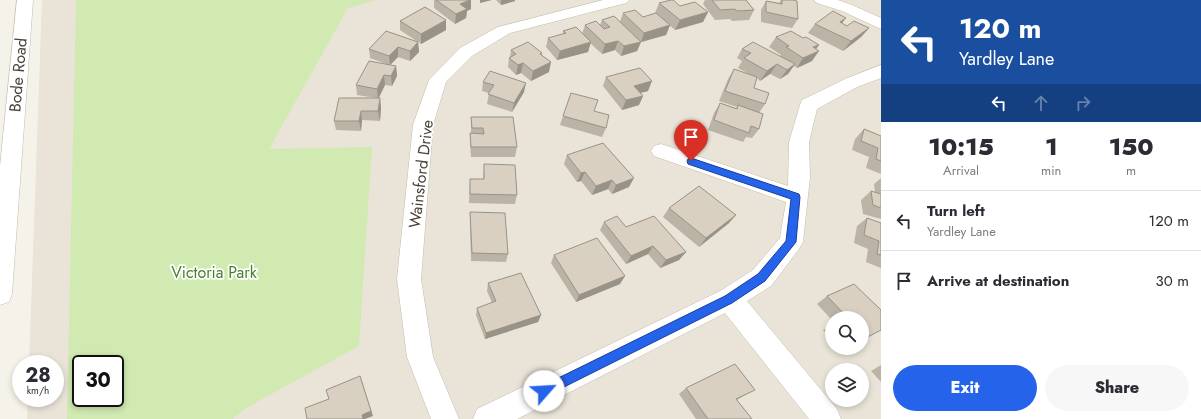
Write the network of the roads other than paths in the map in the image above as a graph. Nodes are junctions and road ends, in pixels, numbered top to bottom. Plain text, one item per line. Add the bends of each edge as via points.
1 (25, 0) edge
2 (621, 0) edge
3 (822, 0) edge
4 (881, 24) edge
5 (881, 71) edge
6 (661, 151) dead end
7 (796, 197) junction
8 (0, 294) edge
9 (729, 299) junction
10 (445, 419) edge
11 (487, 419) edge
12 (827, 419) edge

1 - 8 street, Bode Road
2 - 10 street, Wainsford Drive via 504,30 466,52 438,80 423,125 410,279 420,357
3 - 4 street via 847,8
5 - 7 street via 850,83 809,105 799,142 800,177
6 - 7 street
7 - 9 street via 791,242 762,278
9 - 11 street
9 - 12 street

